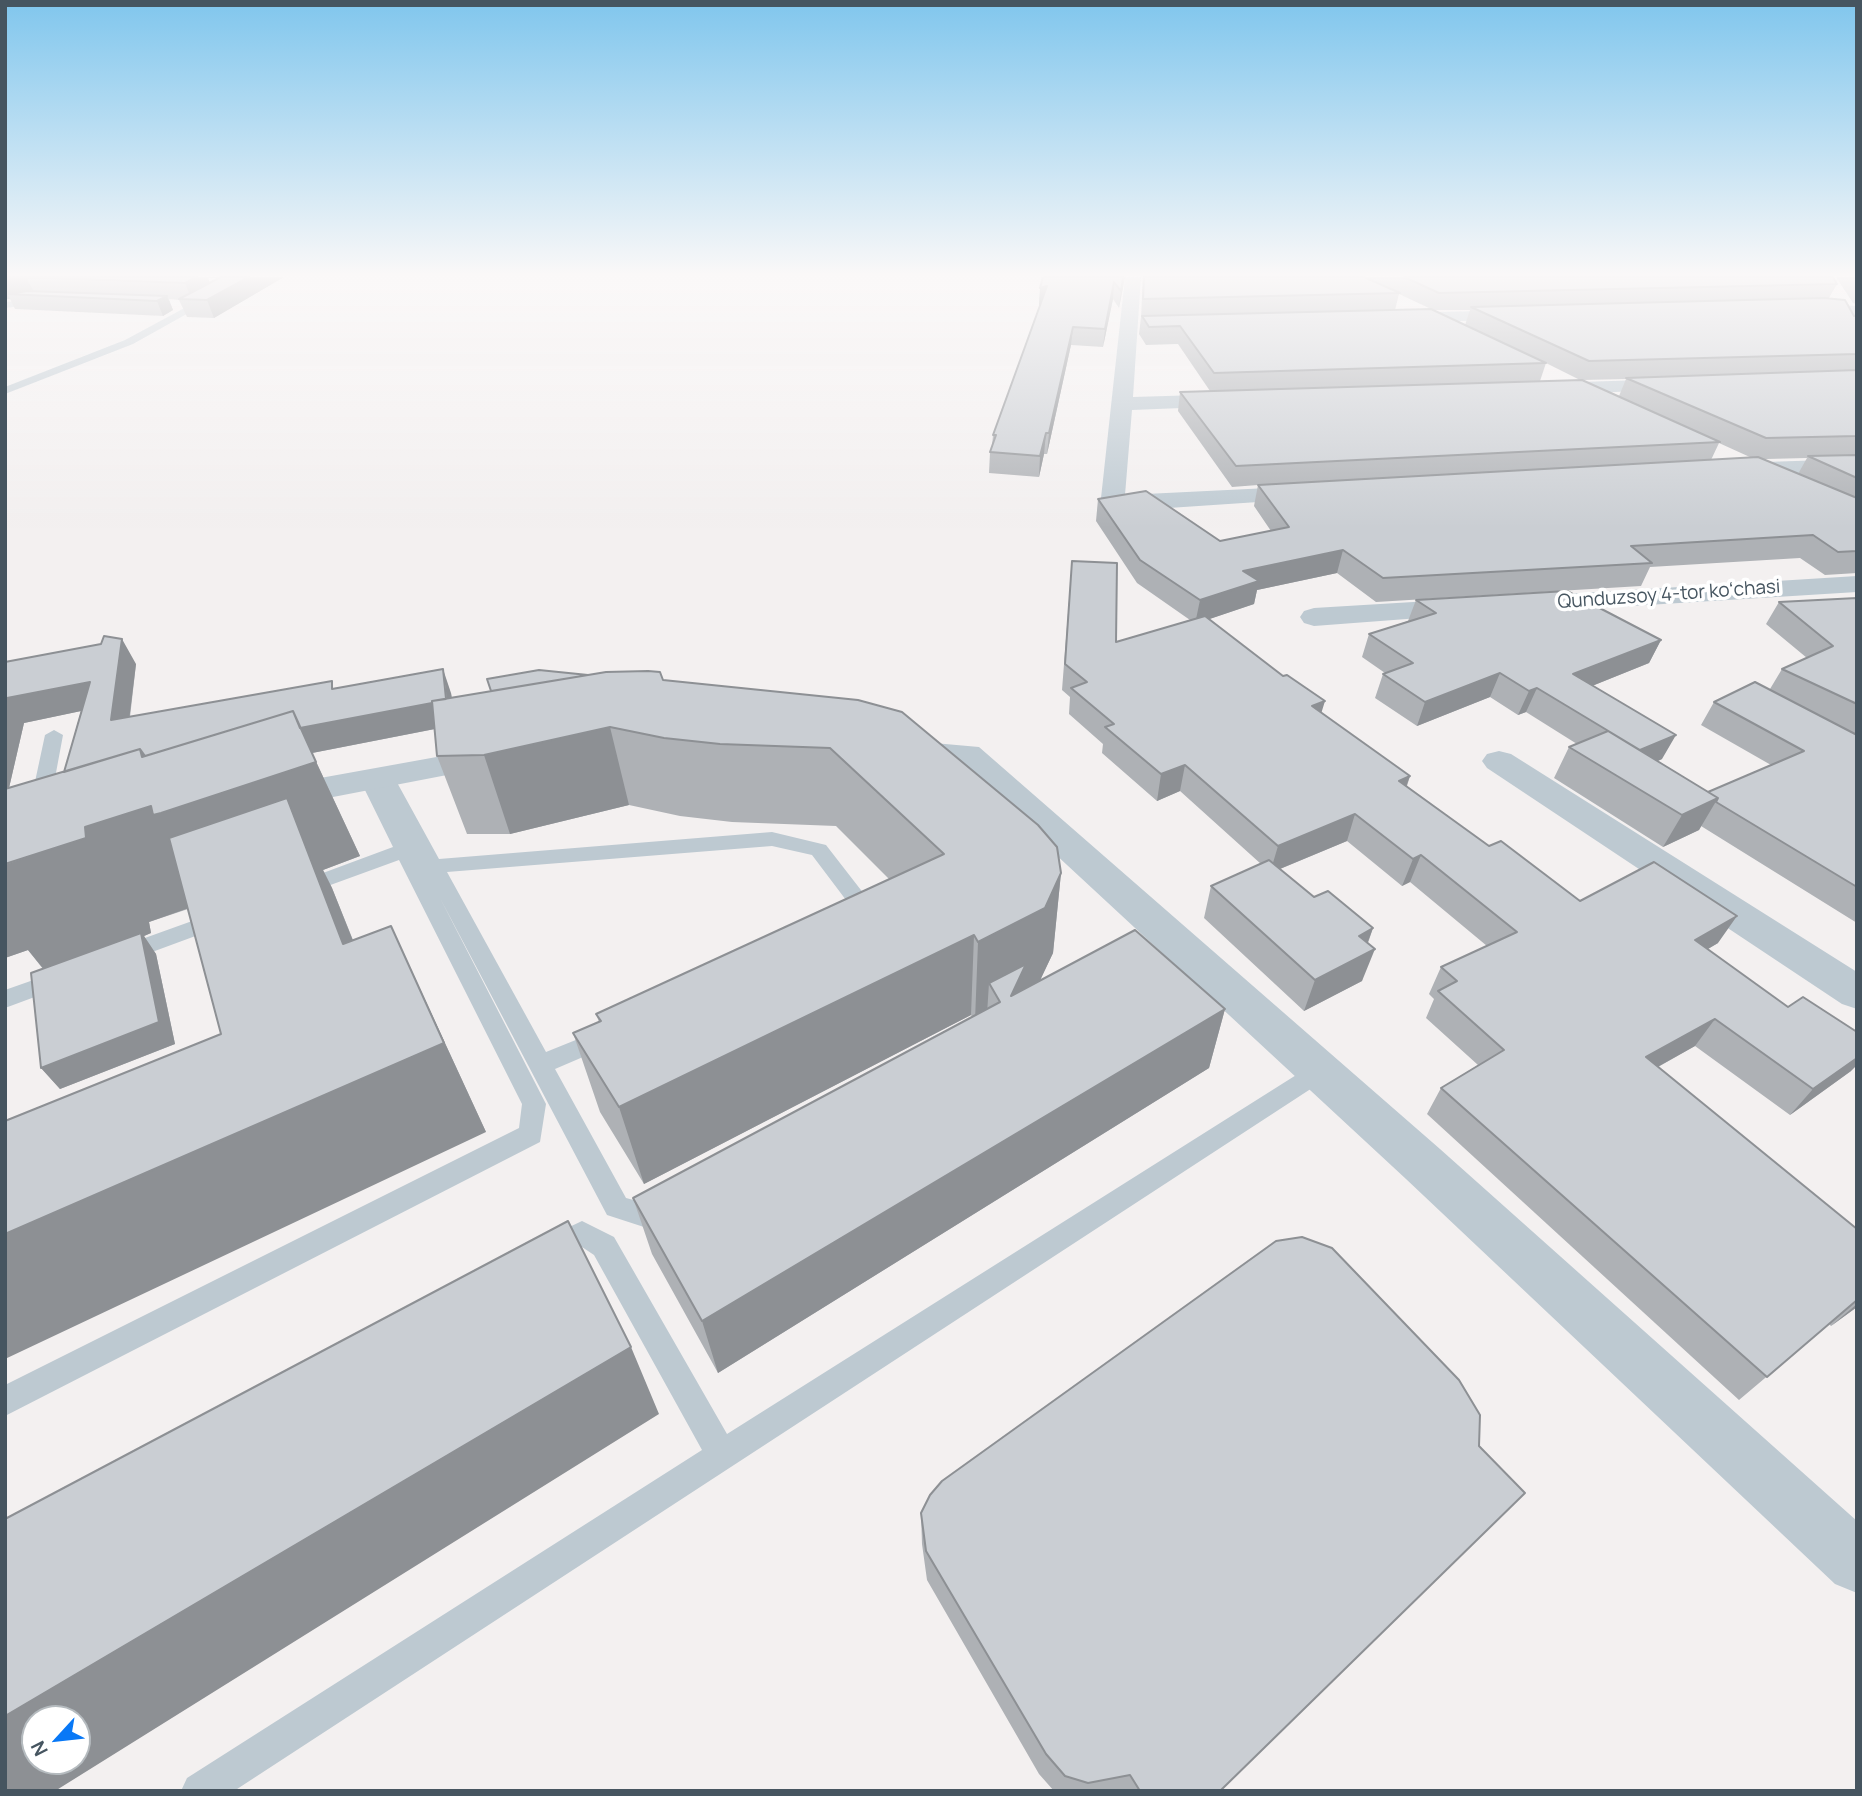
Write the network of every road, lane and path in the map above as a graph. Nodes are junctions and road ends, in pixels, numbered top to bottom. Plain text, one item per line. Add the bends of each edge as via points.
1 (83, 361) edge
2 (1131, 361) edge
3 (19, 374) dead end
4 (45, 376) junction
5 (1535, 380) edge
6 (1695, 385) edge
7 (1573, 388) junction
8 (5, 391) edge
9 (1259, 399) edge
10 (1123, 404) junction
11 (1611, 405) edge
12 (1715, 464) edge
13 (1857, 466) edge
14 (1749, 469) junction
15 (1797, 490) edge
16 (1332, 492) edge
17 (1857, 584) edge
18 (1314, 617) dead end
19 (54, 735) dead end
20 (856, 747) edge
21 (531, 750) edge
22 (1499, 761) dead end
23 (377, 778) junction
24 (234, 804) edge
25 (42, 835) edge
26 (405, 850) junction
27 (433, 866) junction
28 (287, 894) edge
29 (234, 914) edge
30 (843, 931) edge
31 (106, 961) edge
32 (81, 971) edge
33 (1857, 993) edge
34 (5, 999) edge
35 (616, 1032) edge
36 (541, 1065) junction
37 (1320, 1070) junction
38 (683, 1196) edge
39 (521, 1265) edge
40 (5, 1401) edge
41 (722, 1455) junction
42 (1857, 1562) edge
43 (200, 1791) edge

1 - 4 lane
2 - 10 street
3 - 4 lane
4 - 8 lane
5 - 7 street
6 - 7 street
7 - 11 street
9 - 10 street
10 - 16 street via 1113,498 1124,504
12 - 14 street
13 - 14 street
14 - 15 street
17 - 18 street, Qunduzsoy 4-tor koʻchasi
19 - 25 lane
20 - 37 street via 967,754 1152,937
21 - 23 street
22 - 33 street
23 - 24 street
23 - 26 lane
23 - 27 lane
26 - 28 lane
26 - 40 lane via 534,1104 531,1134
27 - 30 lane via 772,839 819,850 860,903 855,926
27 - 36 lane
29 - 31 lane
32 - 34 lane
35 - 36 lane
36 - 38 lane via 617,1207 647,1216
37 - 41 lane
37 - 42 street
39 - 41 lane via 582,1233 604,1246
41 - 43 lane

